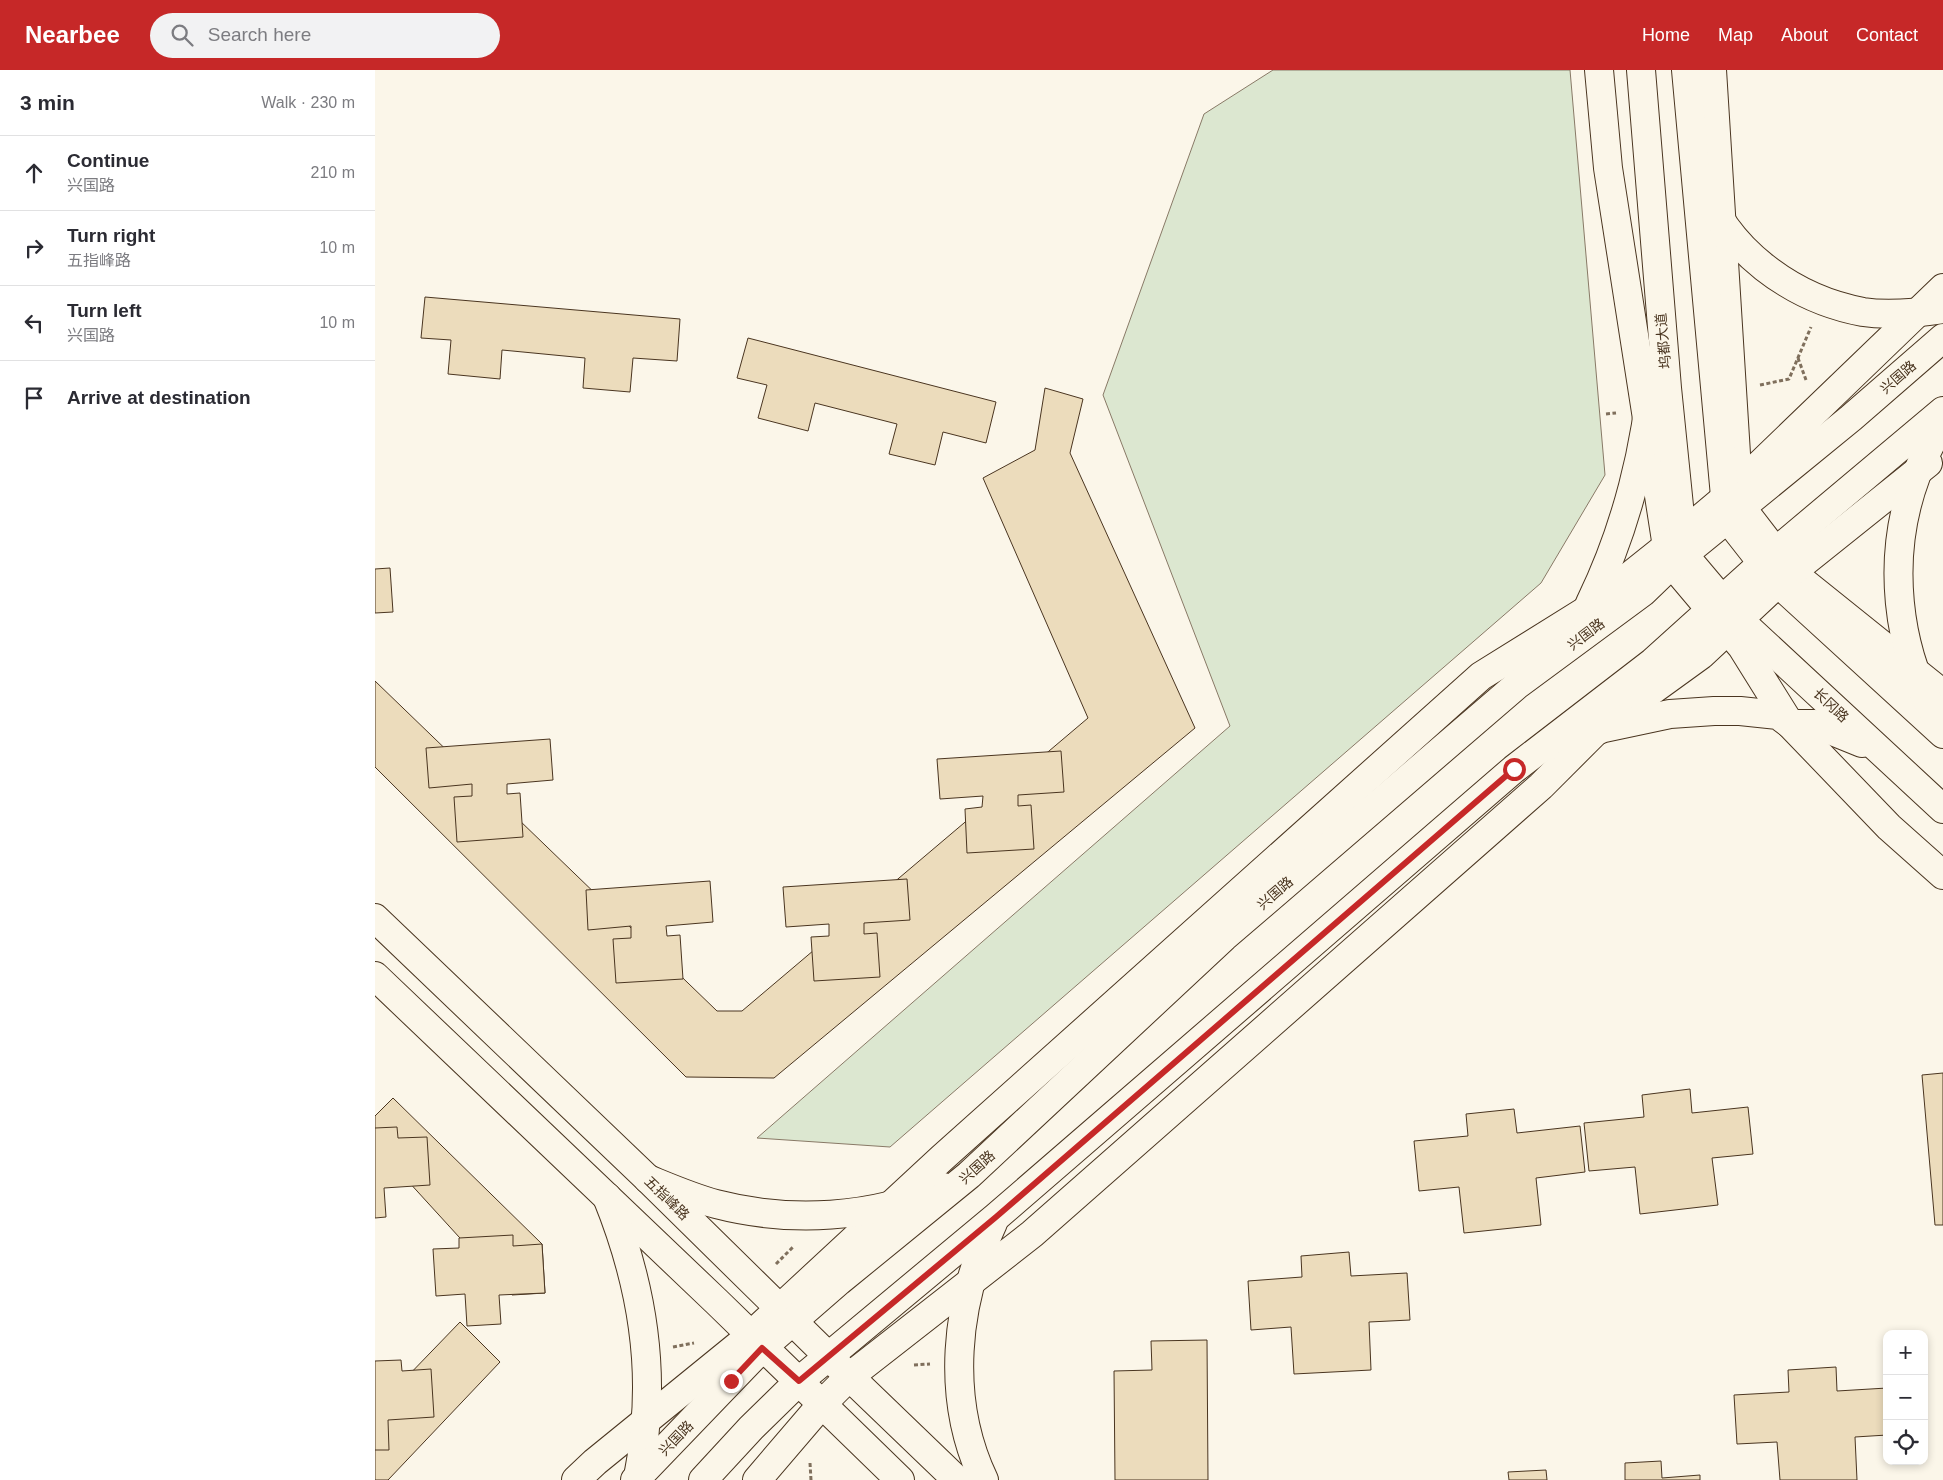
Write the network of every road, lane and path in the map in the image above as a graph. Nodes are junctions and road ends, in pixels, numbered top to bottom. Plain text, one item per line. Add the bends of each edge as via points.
1 (1599, 70) edge
2 (1641, 70) edge
3 (1686, 70) edge
4 (1712, 70) edge
5 (1693, 154) junction
6 (1653, 218) junction
7 (1722, 220) junction
8 (1943, 288) edge
9 (1930, 311) edge
10 (1943, 338) edge
11 (1943, 411) edge
12 (1647, 416) junction
13 (1943, 421) edge
14 (1943, 449) edge
15 (1918, 471) junction
16 (1733, 502) junction
17 (1676, 550) junction
18 (1776, 568) junction
19 (1587, 610) junction
20 (1724, 614) junction
21 (1915, 670) junction
22 (1517, 686) junction
23 (1943, 694) edge
24 (1790, 724) junction
25 (1943, 729) edge
26 (1596, 731) junction
27 (1943, 734) edge
28 (1884, 754) junction
29 (1514, 769) junction
30 (1943, 809) edge
31 (1943, 875) edge
32 (375, 918) edge
33 (375, 976) edge
34 (969, 1175) junction
35 (648, 1179) junction
36 (607, 1197) junction
37 (893, 1204) junction
38 (996, 1217) junction
39 (970, 1283) junction
40 (787, 1314) junction
41 (756, 1342) junction
42 (828, 1356) junction
43 (849, 1377) junction
44 (799, 1381) junction
45 (822, 1404) junction
46 (646, 1421) junction
47 (810, 1462) dead end
48 (637, 1478) edge
49 (576, 1480) edge
50 (703, 1480) edge
51 (757, 1480) edge
52 (811, 1480) edge
53 (900, 1480) edge
54 (957, 1480) edge
55 (984, 1480) edge

1 - 12 main road via 1608,168
2 - 6 main road, 坞都大道
3 - 5 main road
4 - 7 main road
5 - 7 main road via 1703,184
5 - 16 main road
6 - 12 main road via 1657,325
6 - 17 main road, 坞都大道
7 - 9 main road via 1756,260 1807,294 1865,312
7 - 16 main road
8 - 9 main road
9 - 16 main road
10 - 16 main road, 兴国路 via 1851,418
11 - 18 main road
12 - 17 main road
12 - 19 main road via 1618,534
13 - 15 main road
14 - 15 main road
15 - 18 main road
15 - 21 main road via 1901,538 1899,570 1900,606
16 - 17 main road, 兴国路
16 - 18 main road
17 - 19 main road
17 - 20 main road
17 - 22 main road, 兴国路 via 1643,592
18 - 20 main road
18 - 21 main road
18 - 27 main road
19 - 22 main road via 1577,632
19 - 37 main road via 1481,676
20 - 24 main road
20 - 26 main road via 1701,655
20 - 28 main road, 长冈路
20 - 29 main road via 1653,662
21 - 23 main road
21 - 25 main road
22 - 34 main road, 兴国路 via 1224,937
24 - 26 main road via 1778,715 1703,711 1670,714
24 - 28 main road via 1815,724
24 - 31 main road via 1889,827
26 - 29 main road via 1542,752
26 - 39 main road via 1541,786 1032,1234
28 - 30 main road, 长冈路
29 - 38 main road
32 - 35 main road, 五指峰路
33 - 36 main road
34 - 37 main road via 935,1191
34 - 40 main road, 兴国路
35 - 37 main road via 716,1204 779,1214 825,1214
35 - 40 main road, 五指峰路
36 - 41 main road
36 - 46 main road via 627,1248 640,1302 645,1338
37 - 40 main road
38 - 39 main road via 981,1247
38 - 42 main road
39 - 43 main road
39 - 55 main road via 963,1311 959,1378 963,1411
40 - 41 main road, 兴国路
40 - 42 main road, 五指峰路
41 - 44 main road
41 - 46 main road
41 - 48 main road, 兴国路
42 - 43 main road, 五指峰路
42 - 44 main road
43 - 45 main road
43 - 54 main road, 五指峰路
44 - 45 main road
44 - 50 main road
45 - 51 main road
45 - 53 main road
46 - 48 main road
46 - 49 main road
47 - 52 path

